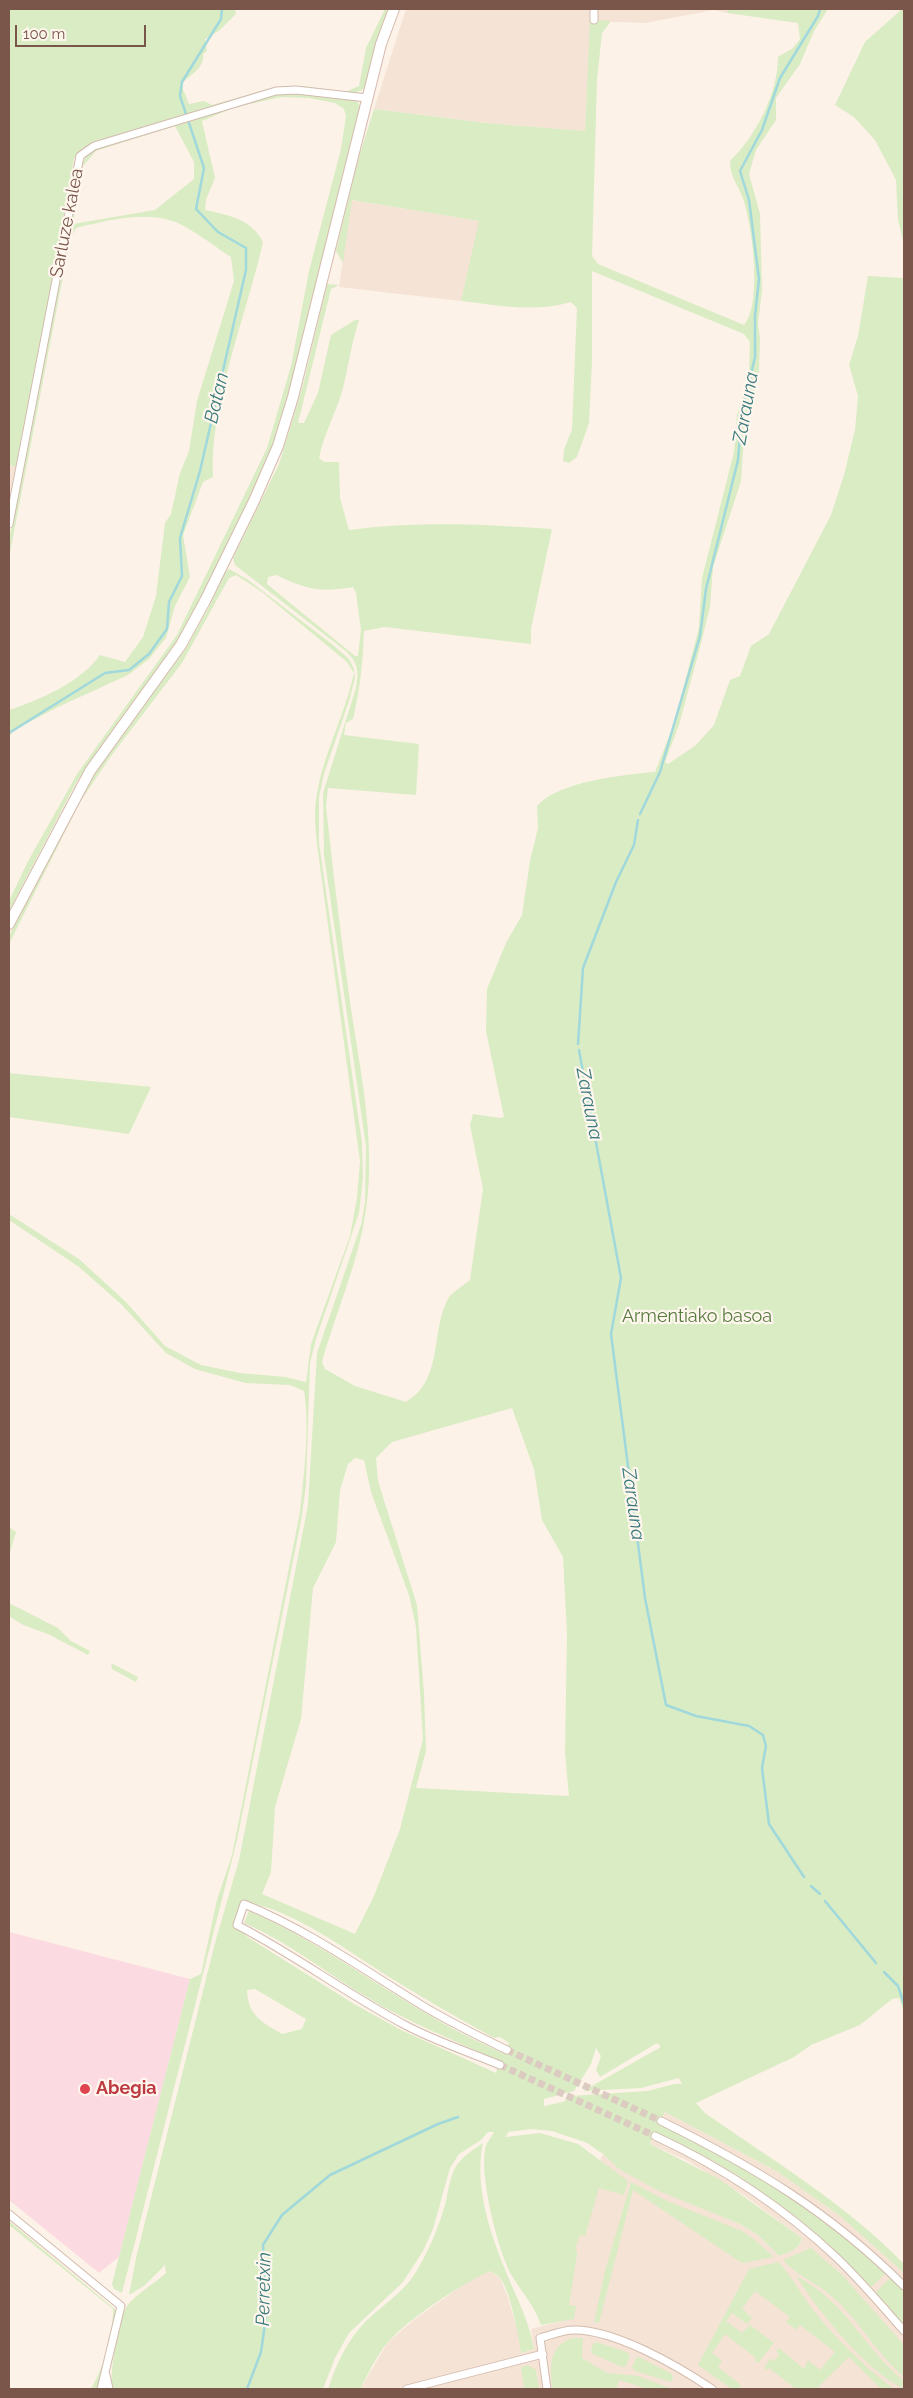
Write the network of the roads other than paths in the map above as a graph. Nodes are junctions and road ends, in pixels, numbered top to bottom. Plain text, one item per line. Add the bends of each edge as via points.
1 (394, 9) edge
2 (594, 9) edge
3 (594, 20) dead end
4 (367, 98) junction
5 (9, 524) edge
6 (9, 924) edge
7 (507, 2050) tunnel mouth
8 (500, 2065) tunnel mouth
9 (661, 2121) tunnel mouth
10 (654, 2136) tunnel mouth
11 (9, 2214) edge
12 (904, 2286) edge
13 (904, 2331) edge
14 (543, 2354) junction
15 (105, 2372) junction
16 (101, 2389) edge
17 (109, 2389) edge
18 (408, 2389) edge
19 (547, 2389) edge
20 (712, 2389) edge

1 - 4 street
2 - 3 street
4 - 5 street, Sarluze kalea via 296,90 276,91 94,146 80,156
4 - 6 street via 278,446 246,518 181,645 90,771
7 - 8 street via 461,2028 314,1938 244,1904 237,1925 282,1948 407,2026
9 - 12 street via 744,2163 793,2193 863,2247
10 - 13 street via 720,2168 771,2203 839,2260
11 - 15 street via 121,2306
14 - 18 street
14 - 19 street
14 - 20 street via 540,2338 574,2330 613,2339 663,2359
15 - 16 street
15 - 17 street

